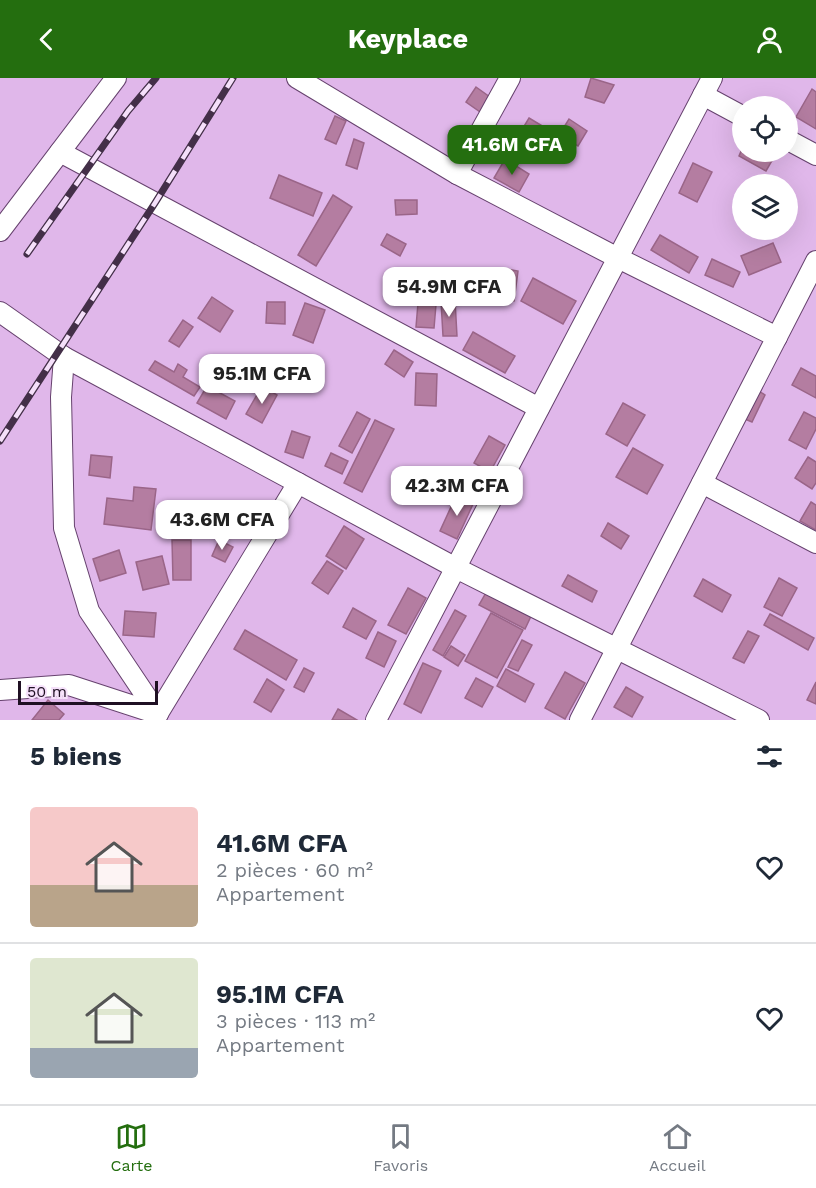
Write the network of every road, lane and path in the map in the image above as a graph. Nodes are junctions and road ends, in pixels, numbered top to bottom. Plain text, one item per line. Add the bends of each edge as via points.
1 (297, 78) edge
2 (510, 78) edge
3 (113, 79) edge
4 (707, 86) edge
5 (732, 107) edge
6 (798, 145) edge
7 (60, 152) junction
8 (816, 155) edge
9 (457, 174) junction
10 (0, 231) edge
11 (618, 258) junction
12 (816, 261) edge
13 (0, 312) edge
14 (777, 337) junction
15 (64, 357) junction
16 (539, 408) junction
17 (298, 483) junction
18 (702, 483) junction
19 (816, 543) edge
20 (456, 568) junction
21 (617, 649) junction
22 (0, 690) edge
23 (159, 718) edge
24 (376, 720) edge
25 (580, 720) edge
26 (759, 720) edge

1 - 9 street
2 - 9 street
3 - 7 street
4 - 5 street
4 - 11 street
6 - 8 street
7 - 10 street
7 - 16 street
9 - 11 street
11 - 14 street
11 - 16 street
12 - 14 street
13 - 15 street
14 - 18 street
15 - 17 street
15 - 23 street via 64,528 89,611
16 - 20 street
17 - 20 street
17 - 23 street
18 - 19 street
18 - 21 street
20 - 21 street
20 - 24 street
21 - 25 street
21 - 26 street
22 - 23 street via 69,685

